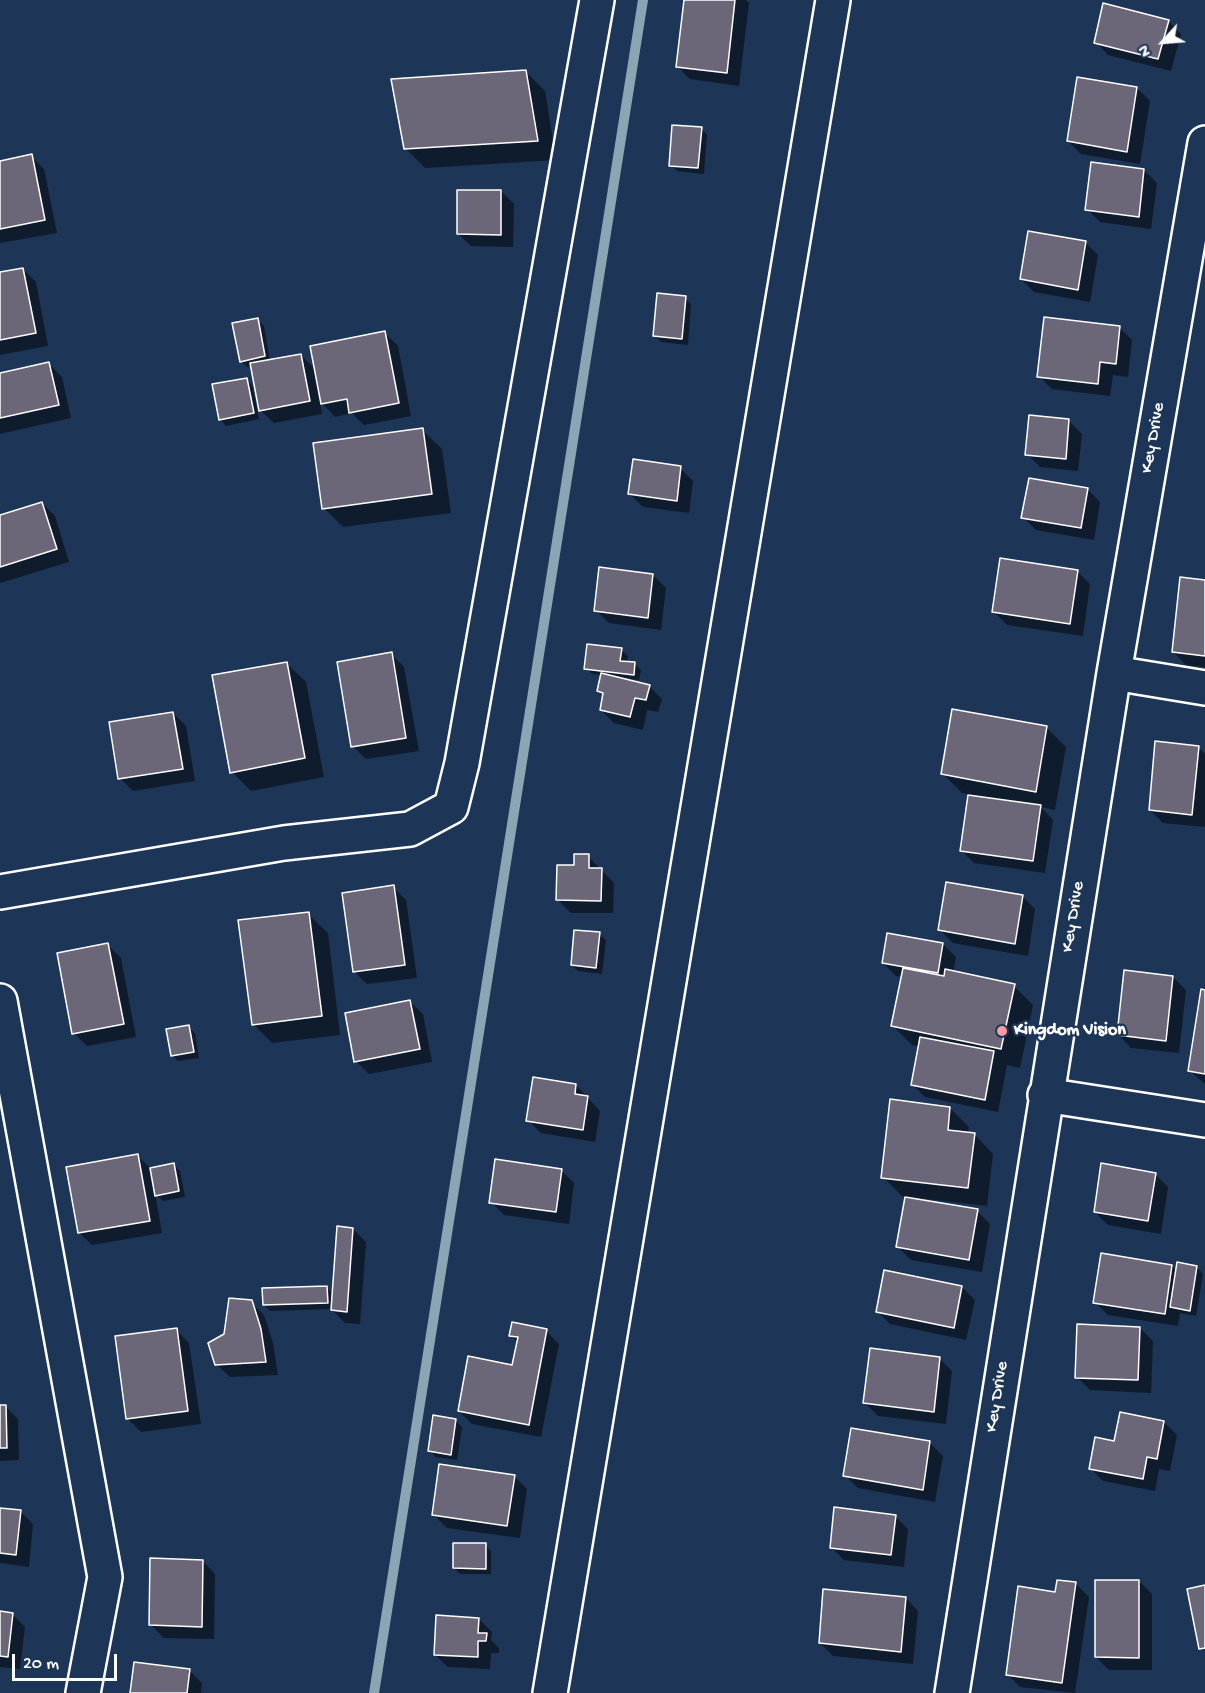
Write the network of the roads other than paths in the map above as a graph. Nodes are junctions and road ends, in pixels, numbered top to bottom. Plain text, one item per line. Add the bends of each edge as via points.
1 (597, 0) edge
2 (833, 0) edge
3 (1205, 143) edge
4 (1114, 673) junction
5 (1205, 688) edge
6 (0, 892) edge
7 (0, 1001) edge
8 (1045, 1095) junction
9 (1205, 1120) edge
10 (83, 1693) edge
11 (550, 1693) edge
12 (952, 1693) edge

1 - 6 street via 451,807 410,829 284,843
2 - 11 street
3 - 4 street, Key Drive
4 - 5 street
4 - 8 street, Key Drive
7 - 10 street via 105,1577
8 - 9 street
8 - 12 street, Key Drive

